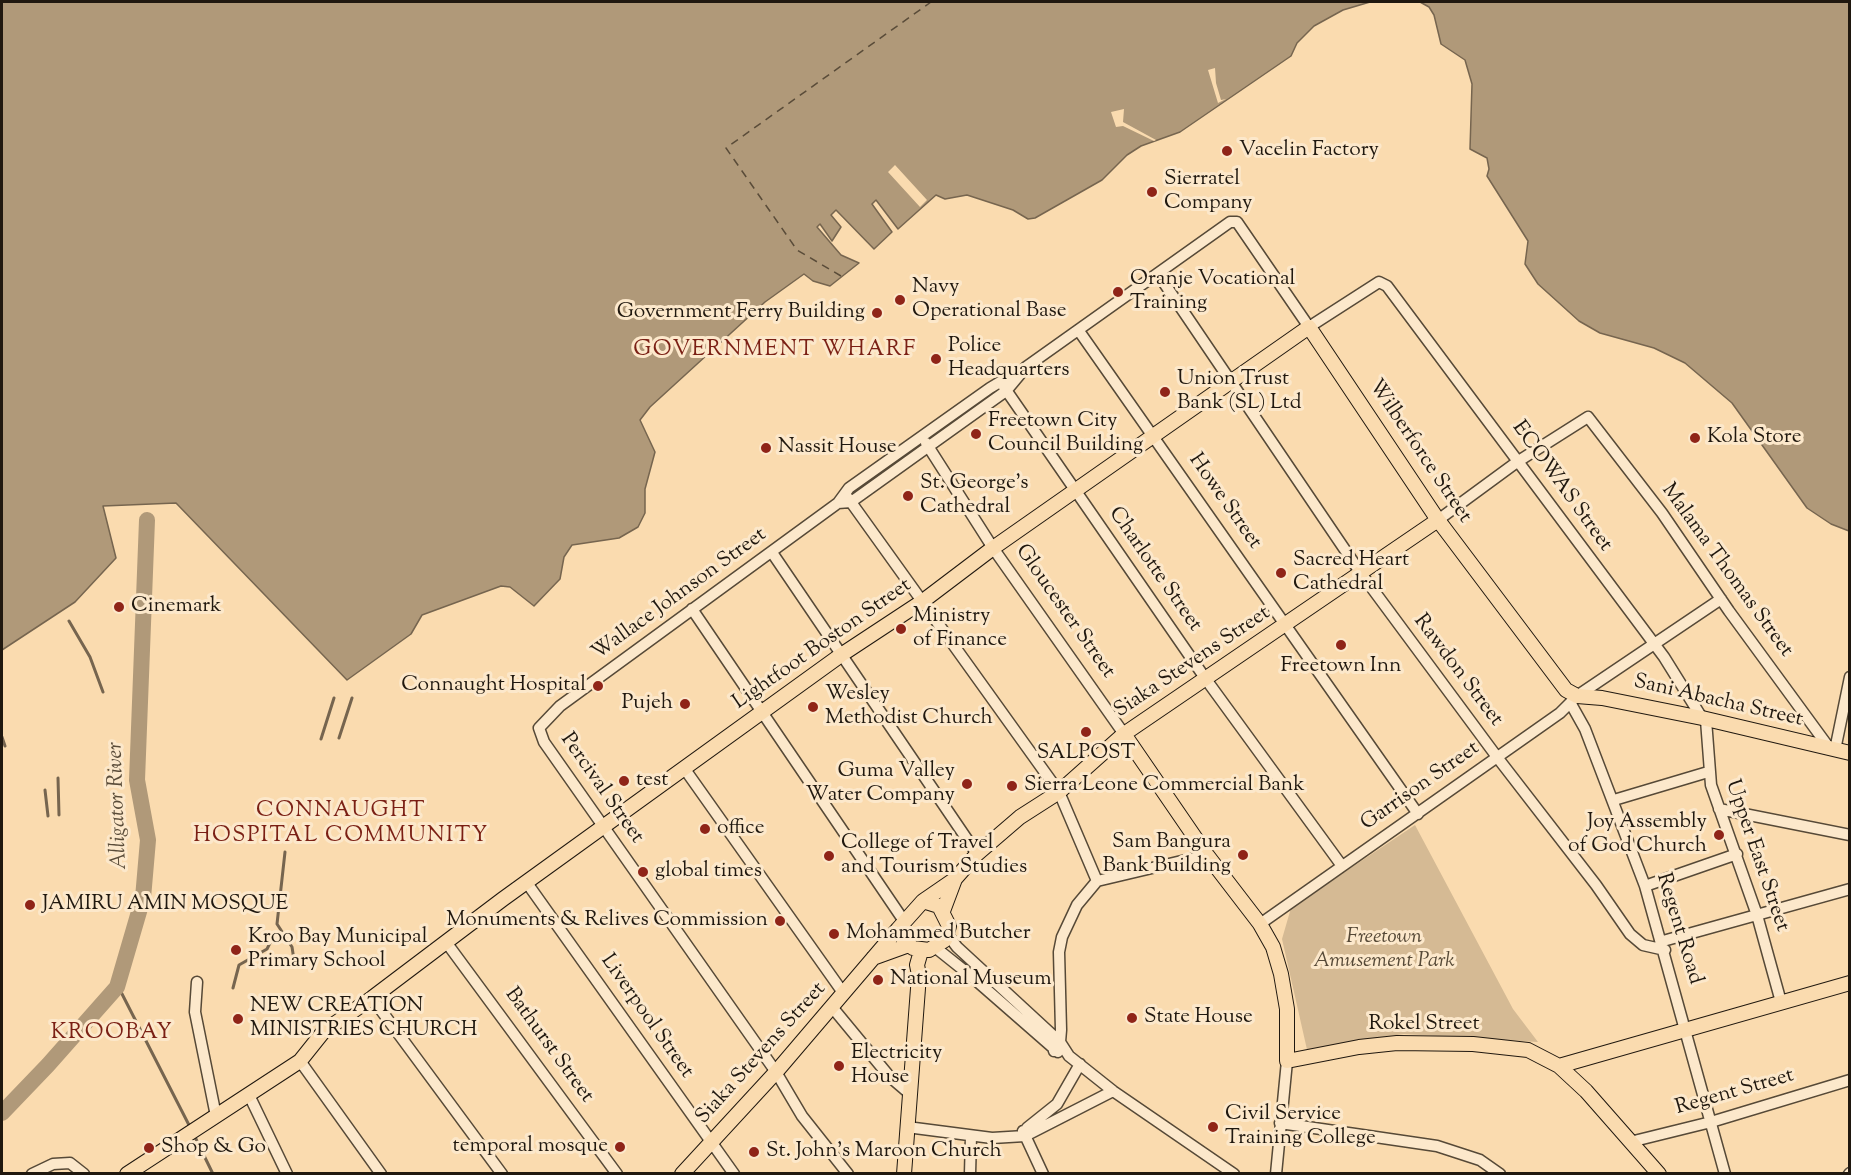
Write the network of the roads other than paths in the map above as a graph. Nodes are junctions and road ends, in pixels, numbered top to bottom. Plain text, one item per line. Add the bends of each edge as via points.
1 (1237, 222) joint
2 (1158, 274) junction
3 (1384, 282) joint
4 (1310, 327) junction
5 (1079, 331) junction
6 (1230, 384) junction
7 (1006, 385) junction
8 (1588, 417) joint
9 (1155, 436) junction
10 (925, 443) junction
11 (1517, 462) junction
12 (1076, 492) junction
13 (844, 493) junction
14 (851, 502) junction
15 (838, 504) junction
16 (1438, 520) junction
17 (993, 548) junction
18 (773, 554) junction
19 (1360, 572) junction
20 (1721, 599) junction
21 (922, 601) junction
22 (692, 609) junction
23 (1286, 625) junction
24 (1654, 643) junction
25 (840, 655) junction
26 (1850, 677) edge
27 (1205, 678) junction
28 (1574, 700) junction
29 (764, 711) junction
30 (1704, 719) junction
31 (544, 720) joint
32 (1124, 734) junction
33 (1832, 750) junction
34 (1850, 753) edge
35 (1497, 757) junction
36 (684, 768) junction
37 (1708, 772) junction
38 (1059, 792) junction
39 (1614, 800) junction
40 (1719, 808) junction
41 (1418, 814) junction
42 (604, 827) junction
43 (1850, 835) edge
44 (976, 854) junction
45 (1737, 854) junction
46 (1207, 855) junction
47 (1342, 866) junction
48 (955, 879) junction
49 (1097, 881) junction
50 (527, 883) junction
51 (1645, 886) junction
52 (1850, 889) edge
53 (923, 901) junction
54 (944, 911) junction
55 (1757, 915) junction
56 (1260, 924) junction
57 (901, 925) junction
58 (948, 935) junction
59 (446, 942) junction
60 (1664, 946) junction
61 (920, 948) junction
62 (871, 959) junction
63 (197, 982) dead end
64 (1850, 983) edge
65 (843, 994) junction
66 (372, 998) junction
67 (1781, 1002) junction
68 (832, 1007) junction
69 (1686, 1029) junction
70 (1057, 1047) junction
71 (300, 1061) junction
72 (1287, 1061) junction
73 (1080, 1064) junction
74 (1559, 1066) junction
75 (776, 1072) junction
76 (1850, 1080) edge
77 (1113, 1091) junction
78 (910, 1094) junction
79 (249, 1095) junction
80 (216, 1116) junction
81 (1711, 1122) junction
82 (1280, 1124) junction
83 (907, 1127) junction
84 (1022, 1134) junction
85 (971, 1136) junction
86 (712, 1142) junction
87 (1630, 1142) junction
88 (32, 1173) edge
89 (84, 1173) edge
90 (127, 1173) edge
91 (287, 1173) edge
92 (381, 1173) edge
93 (502, 1173) edge
94 (617, 1173) edge
95 (681, 1173) edge
96 (734, 1173) edge
97 (848, 1173) edge
98 (904, 1173) edge
99 (970, 1173) edge
100 (1043, 1173) edge
101 (1234, 1173) edge
102 (1276, 1173) edge
103 (1500, 1173) edge
104 (1659, 1173) edge
105 (1725, 1173) edge

1 - 2 street, Wallace Johnson Street via 1230,222
1 - 4 street, Wilberforce Street
2 - 5 street, Wallace Johnson Street
2 - 6 street, Rawdon Street
3 - 4 street, Lightfoot Boston Street
3 - 11 street, ECOWAS Street
4 - 6 main road, Lightfoot Boston Street
4 - 16 main road, Wilberforce Street
5 - 7 street, Wallace Johnson Street
5 - 9 street, Howe Street
6 - 9 main road, Lightfoot Boston Street
6 - 19 street, Rawdon Street
7 - 10 street, Wallace Johnson Street
7 - 12 street, Charlotte Street
8 - 11 street, Siaka Stevens Street
8 - 20 street, Malama Thomas Street via 1662,513
9 - 12 main road, Lightfoot Boston Street
9 - 23 street, Howe Street
10 - 13 street, Wallace Johnson Street
10 - 14 street, Wallace Johnson Street
10 - 17 street, Gloucester Street
11 - 16 street, Siaka Stevens Street
11 - 24 street, ECOWAS Street
12 - 17 main road, Lightfoot Boston Street
12 - 27 street, Charlotte Street
13 - 14 street
13 - 15 street, Wallace Johnson Street
14 - 15 street, Wallace Johnson Street
14 - 21 street
15 - 18 street, Wallace Johnson Street
16 - 19 main road, Siaka Stevens Street
16 - 28 main road, Wilberforce Street
17 - 21 main road, Lightfoot Boston Street
17 - 32 street, Gloucester Street
18 - 22 street, Wallace Johnson Street
18 - 25 street
19 - 23 main road, Siaka Stevens Street
19 - 35 street, Rawdon Street
20 - 24 street, Garrison Street
20 - 33 street, Malama Thomas Street
21 - 25 main road, Lightfoot Boston Street
21 - 38 street
22 - 29 street
22 - 31 street, Wallace Johnson Street
23 - 27 main road, Siaka Stevens Street
23 - 41 street, Howe Street
24 - 28 street, Garrison Street
24 - 30 street, ECOWAS Street
25 - 29 main road, Lightfoot Boston Street
25 - 44 street
26 - 33 street
27 - 32 main road, Siaka Stevens Street
27 - 47 street, Charlotte Street
28 - 30 main road, Sani Abacha Street via 1602,698
28 - 35 street, Garrison Street
28 - 39 street, Regent Road
29 - 36 main road, Lightfoot Boston Street
29 - 57 street
30 - 33 main road, Sani Abacha Street
30 - 37 street, Upper East Street
31 - 42 street, Percival Street via 539,728 544,742
32 - 38 main road, Siaka Stevens Street
32 - 46 main road, Gloucester Street
33 - 34 main road, Sani Abacha Street
35 - 41 street, Garrison Street
35 - 60 street, Rawdon Street via 1630,934 1643,945
36 - 42 main road, Lightfoot Boston Street
36 - 65 street
37 - 39 street
37 - 40 street, Upper East Street
38 - 44 main road, Siaka Stevens Street via 1020,817
38 - 49 street
39 - 51 street, Regent Road
40 - 43 street
40 - 45 street, Upper East Street
41 - 47 street, Garrison Street
42 - 50 main road, Lightfoot Boston Street
42 - 75 street, Percival Street
44 - 48 main road, Siaka Stevens Street
45 - 51 street
45 - 55 street, Upper East Street
46 - 49 street
46 - 56 main road, Gloucester Street
47 - 56 street, Garrison Street
48 - 53 main road, Siaka Stevens Street
48 - 54 main road, Siaka Stevens Street
49 - 70 street via 1077,905 1062,937
50 - 59 main road, Lightfoot Boston Street
50 - 86 street, Liverpool Street
51 - 60 street, Regent Road
52 - 55 street
53 - 54 main road
53 - 57 main road
54 - 58 main road
55 - 60 street
55 - 67 street, Upper East Street
56 - 72 main road, Gloucester Street via 1273,947 1281,974 1287,1009
57 - 61 main road
57 - 62 main road, Siaka Stevens Street
58 - 61 main road
58 - 70 street
59 - 66 main road, Lightfoot Boston Street
59 - 94 street, Bathurst Street
60 - 69 street, Regent Road
61 - 62 main road
61 - 70 street via 971,976
61 - 78 main road via 910,963 919,975
62 - 65 main road, Siaka Stevens Street
63 - 80 street via 195,1012
64 - 67 main road
65 - 68 main road, Siaka Stevens Street
66 - 71 main road, Lightfoot Boston Street via 324,1031
66 - 93 street
67 - 69 main road
68 - 75 main road, Siaka Stevens Street
68 - 78 street via 889,1076
69 - 74 main road
69 - 81 street, Regent Road
70 - 73 street
71 - 79 main road, Lightfoot Boston Street
71 - 92 street
72 - 74 main road, Rokel Street via 1359,1047 1437,1043 1528,1050
72 - 82 street
73 - 77 street
73 - 84 street via 1057,1104
74 - 87 main road, Rokel Street
75 - 86 main road, Siaka Stevens Street
75 - 97 street, Percival Street via 802,1116
76 - 81 street, Regent Street
77 - 84 street
77 - 101 street
78 - 83 main road
79 - 80 main road, Lightfoot Boston Street
79 - 91 street
80 - 90 main road, Lightfoot Boston Street
81 - 87 street, Regent Street
81 - 105 street, Regent Road
82 - 102 street
82 - 103 street via 1437,1146 1480,1160
83 - 85 street
83 - 98 main road
84 - 85 street via 1002,1139
84 - 100 street
85 - 99 street
86 - 95 main road, Siaka Stevens Street
86 - 96 street, Liverpool Street
87 - 104 main road, Rokel Street
88 - 89 street via 53,1164 70,1163

